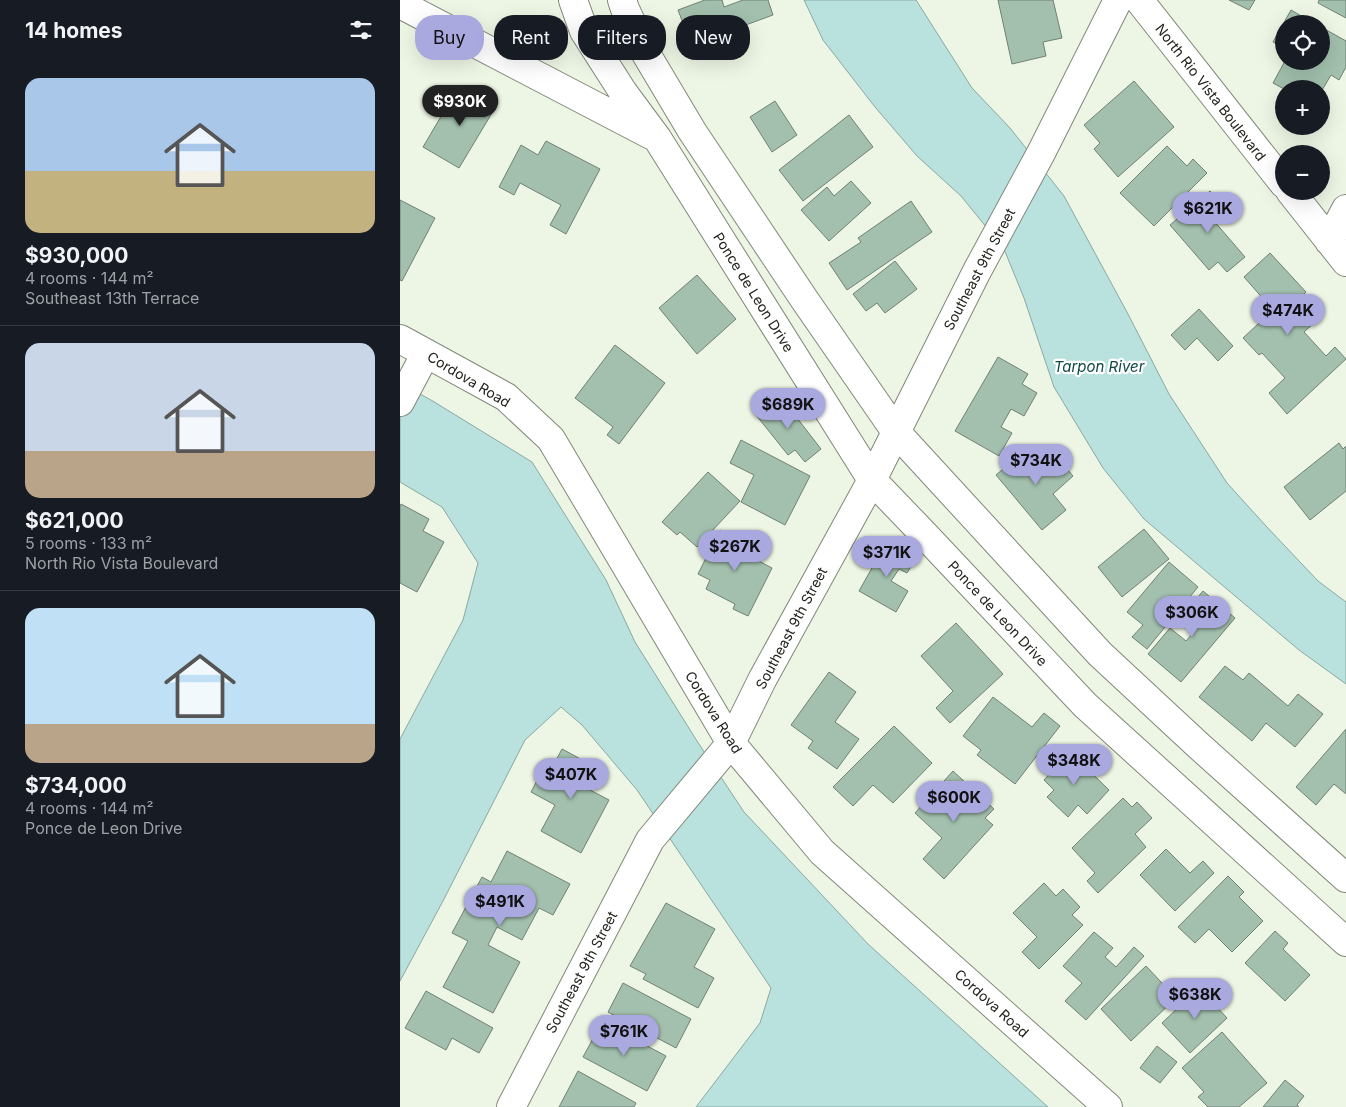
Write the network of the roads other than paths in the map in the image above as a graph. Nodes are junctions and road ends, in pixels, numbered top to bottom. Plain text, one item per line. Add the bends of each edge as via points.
1 (573, 0) edge
2 (622, 0) edge
3 (1118, 0) edge
4 (1139, 0) edge
5 (400, 4) edge
6 (692, 131) junction
7 (658, 138) junction
8 (1275, 173) edge
9 (1297, 200) edge
10 (1346, 209) edge
11 (1329, 241) junction
12 (1346, 262) edge
13 (400, 339) edge
14 (420, 364) junction
15 (400, 402) edge
16 (896, 432) junction
17 (872, 480) junction
18 (731, 743) junction
19 (1346, 878) edge
20 (1346, 942) edge
21 (511, 1107) edge
22 (1108, 1107) edge

1 - 7 street, Ponce de Leon Drive via 584,31 623,92
2 - 6 street via 645,52
3 - 16 street, Southeast 9th Street
4 - 8 street, North Rio Vista Boulevard
5 - 7 street
6 - 7 street
6 - 16 street
7 - 17 street, Ponce de Leon Drive
9 - 11 street
10 - 11 street
11 - 12 street
13 - 14 street, Cordova Road
14 - 15 street
14 - 18 street, Cordova Road via 506,397 551,439
16 - 17 street, Southeast 9th Street
16 - 19 street via 1100,654
17 - 18 street, Southeast 9th Street
17 - 20 street, Ponce de Leon Drive via 1085,705
18 - 21 street, Southeast 9th Street via 650,840
18 - 22 street, Cordova Road via 822,852

